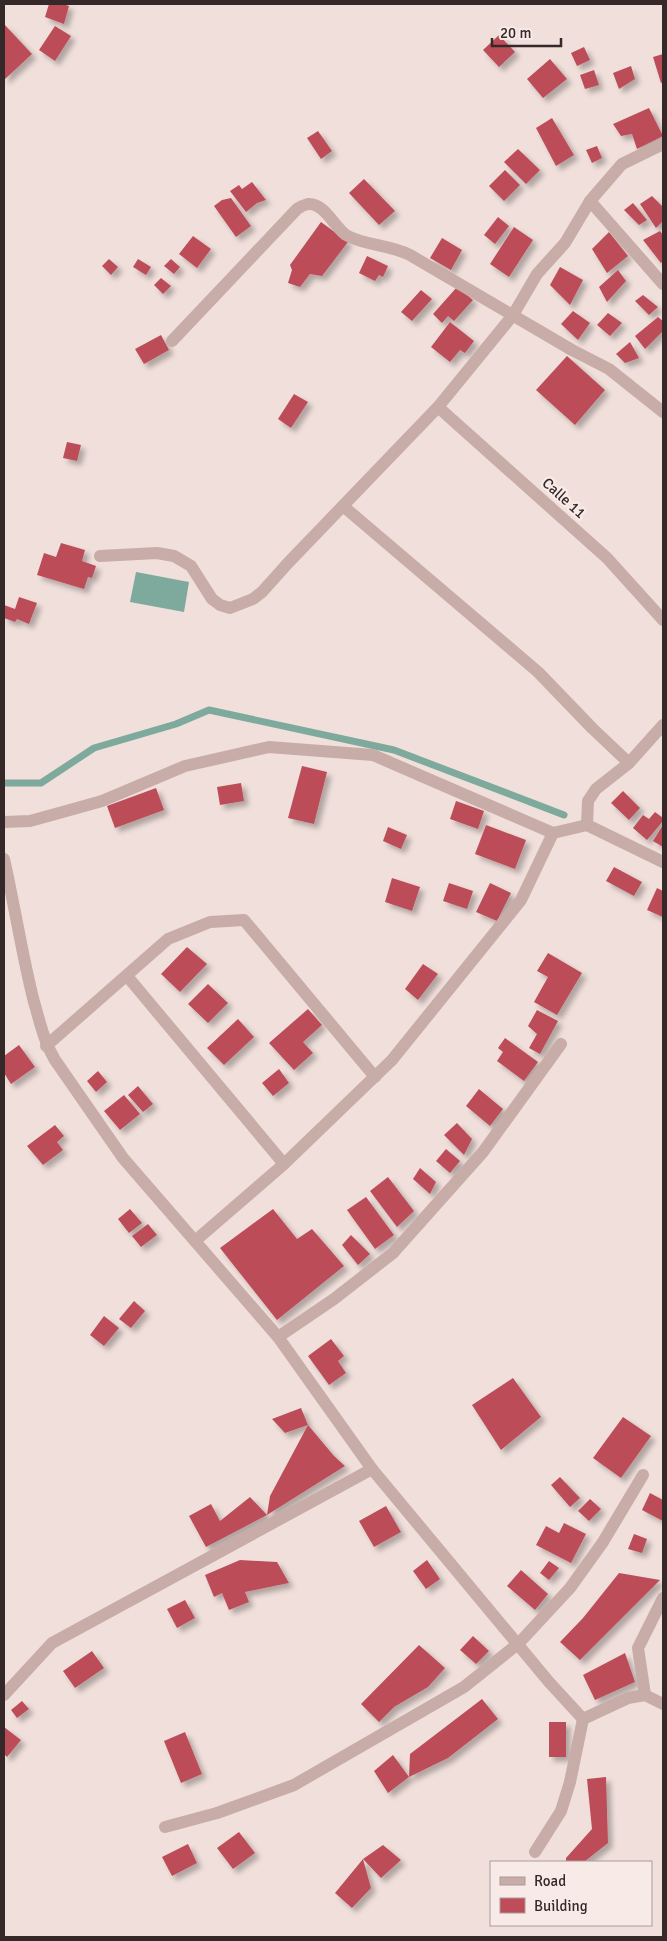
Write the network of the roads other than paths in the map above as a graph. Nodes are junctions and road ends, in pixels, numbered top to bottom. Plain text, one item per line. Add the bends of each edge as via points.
1 (663, 144) edge
2 (590, 201) junction
3 (663, 284) edge
4 (513, 315) junction
5 (172, 341) dead end
6 (438, 407) junction
7 (663, 412) edge
8 (343, 506) junction
9 (100, 556) dead end
10 (663, 620) edge
11 (663, 726) edge
12 (630, 763) junction
13 (4, 822) edge
14 (587, 825) junction
15 (553, 833) junction
16 (4, 859) edge
17 (663, 862) edge
18 (127, 976) junction
19 (561, 1044) dead end
20 (46, 1046) junction
21 (375, 1077) junction
22 (284, 1164) junction
23 (194, 1241) junction
24 (278, 1337) junction
25 (372, 1469) junction
26 (643, 1475) dead end
27 (663, 1598) edge
28 (519, 1643) junction
29 (4, 1695) edge
30 (645, 1695) junction
31 (663, 1704) edge
32 (583, 1719) junction
33 (166, 1827) dead end
34 (535, 1852) dead end

1 - 2 street via 622,164
2 - 3 street
2 - 4 street via 565,242 537,274
4 - 5 street via 400,250 346,235 319,207 308,204 297,208
4 - 6 street
4 - 7 street via 609,369
6 - 8 street
6 - 10 street, Calle 11 via 606,558
8 - 9 street via 262,592 230,608 212,599 191,566 174,556 157,553
8 - 12 street via 538,672
11 - 12 street
12 - 14 street via 596,789 588,801
13 - 15 street via 30,820 77,808 184,766 269,747 373,755
14 - 15 street
14 - 17 street
15 - 21 street via 521,900 399,1053
16 - 20 street via 25,968
18 - 20 street
18 - 21 street via 168,939 210,922 244,920
18 - 22 street
19 - 24 street via 483,1152 393,1253
20 - 23 street via 123,1158
21 - 22 street
22 - 23 street
23 - 24 street
24 - 25 street
25 - 28 street
25 - 29 street via 52,1643
26 - 28 street via 603,1542 570,1588
27 - 30 street via 638,1648
28 - 32 street
28 - 33 street via 464,1687 294,1785 217,1813
30 - 31 street
30 - 32 street via 628,1698
32 - 34 street via 561,1811

